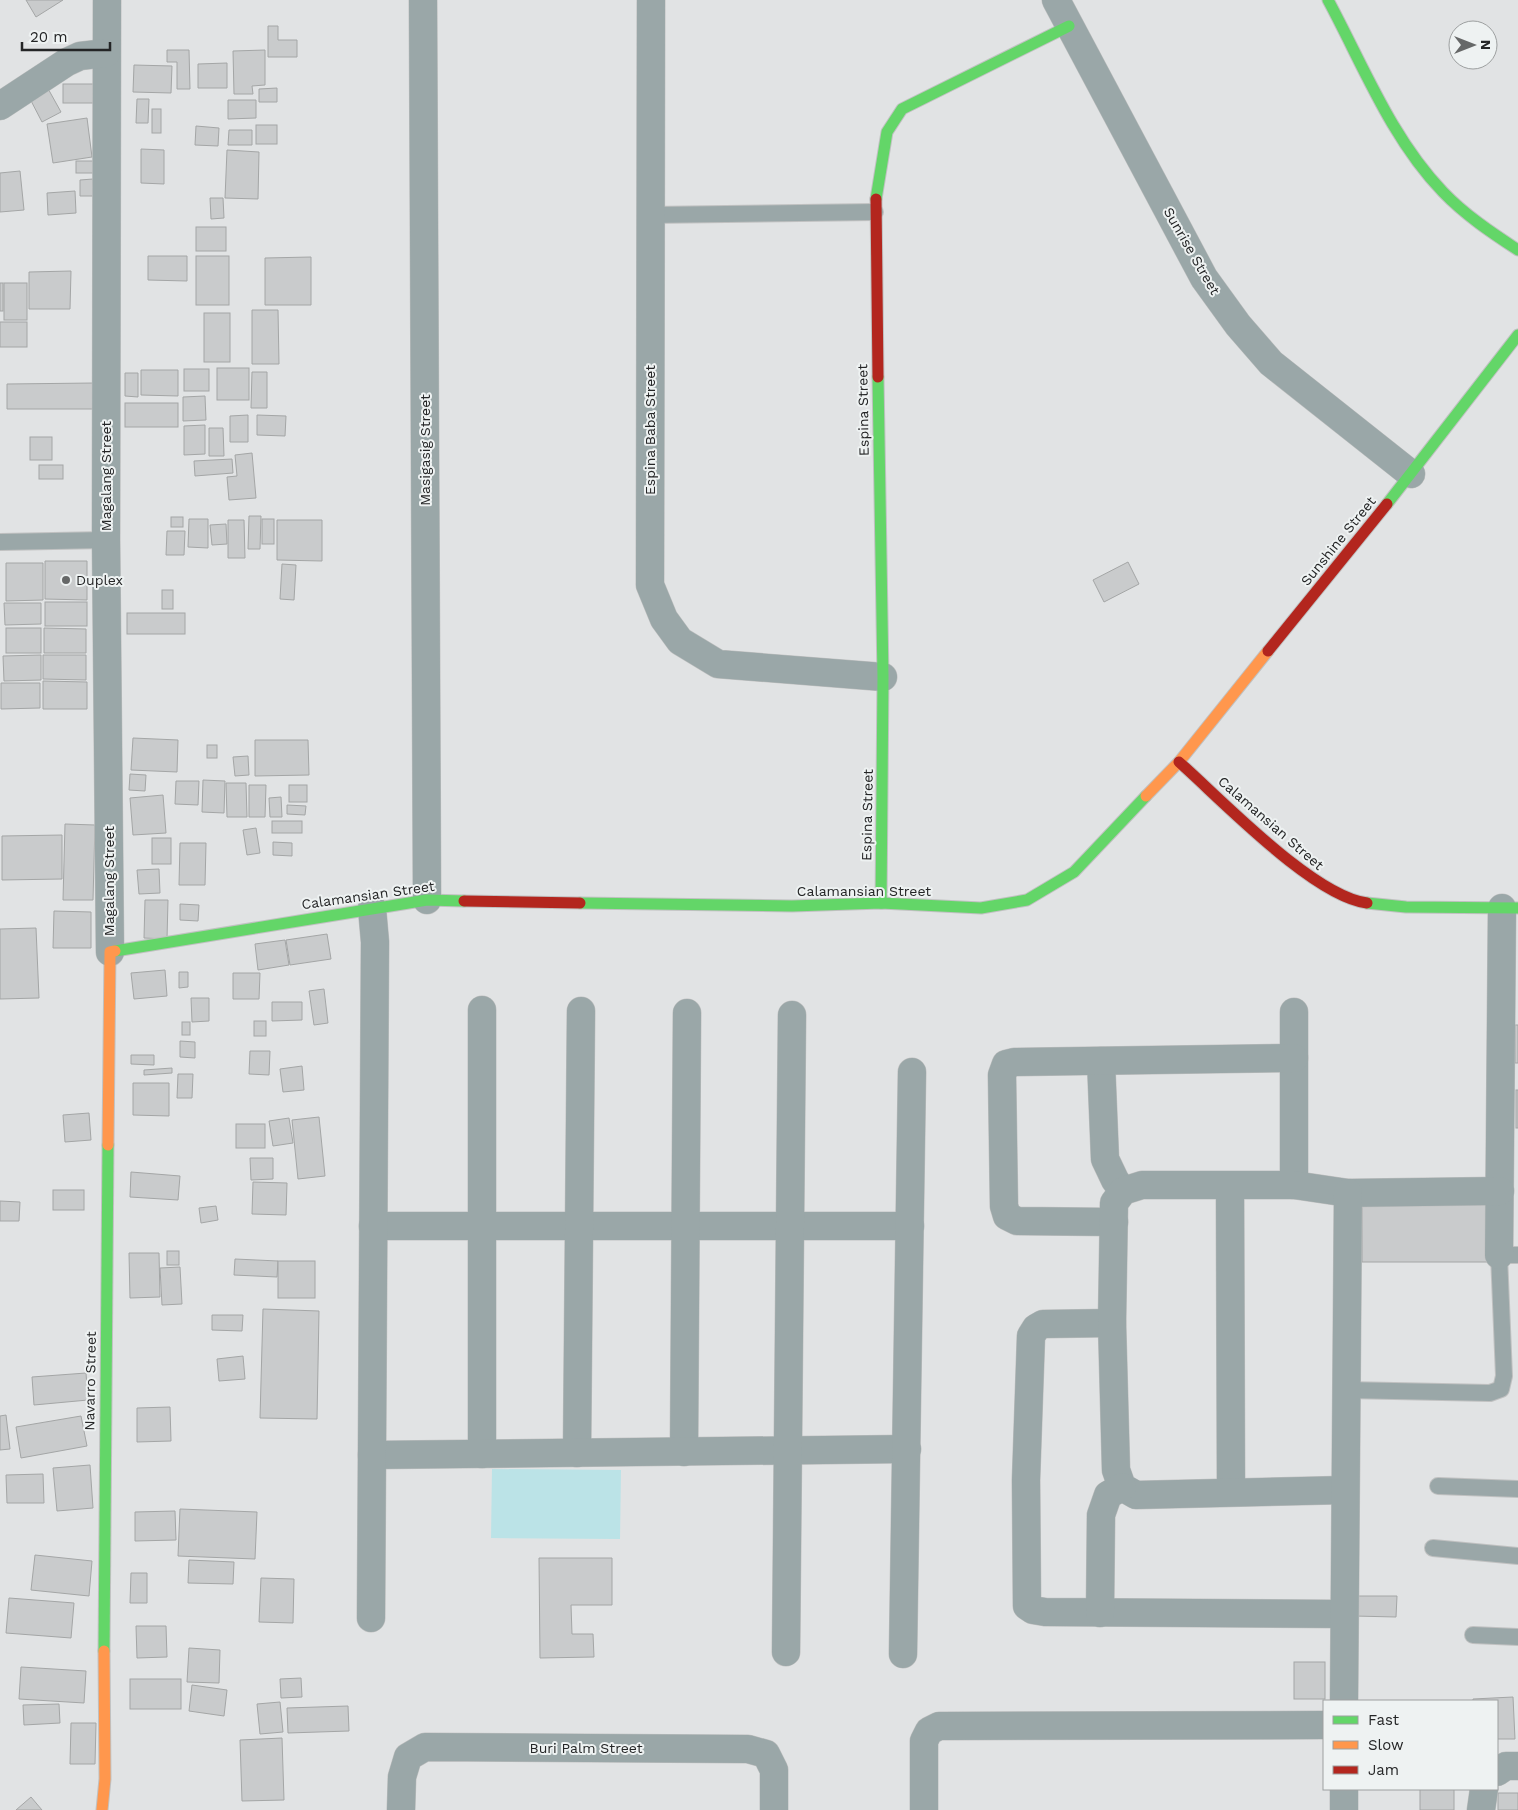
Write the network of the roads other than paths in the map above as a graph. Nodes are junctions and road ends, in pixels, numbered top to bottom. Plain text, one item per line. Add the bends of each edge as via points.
1 (107, 0) edge
2 (423, 0) edge
3 (651, 0) edge
4 (1056, 0) edge
5 (1328, 0) edge
6 (1069, 26) junction
7 (106, 53) junction
8 (0, 106) edge
9 (875, 212) junction
10 (650, 214) junction
11 (1518, 250) edge
12 (1518, 335) edge
13 (1411, 474) junction
14 (106, 540) junction
15 (0, 542) edge
16 (884, 677) junction
17 (1179, 762) junction
18 (427, 900) junction
19 (880, 903) junction
20 (372, 908) junction
21 (1510, 908) edge
22 (110, 952) junction
23 (482, 1010) dead end
24 (581, 1011) dead end
25 (1294, 1012) dead end
26 (687, 1013) dead end
27 (792, 1015) dead end
28 (1294, 1058) junction
29 (1101, 1061) junction
30 (912, 1072) dead end
31 (1294, 1185) junction
32 (1230, 1186) junction
33 (1123, 1191) junction
34 (1500, 1191) junction
35 (1348, 1194) junction
36 (1114, 1222) junction
37 (373, 1226) junction
38 (482, 1226) junction
39 (579, 1226) junction
40 (686, 1226) junction
41 (790, 1226) junction
42 (910, 1226) junction
43 (1509, 1255) edge
44 (1112, 1323) junction
45 (1346, 1390) junction
46 (907, 1449) junction
47 (788, 1450) junction
48 (684, 1452) junction
49 (577, 1453) junction
50 (482, 1454) junction
51 (372, 1455) junction
52 (1438, 1486) dead end
53 (1122, 1488) junction
54 (1518, 1489) edge
55 (1345, 1490) junction
56 (1230, 1492) junction
57 (1433, 1548) dead end
58 (1518, 1556) edge
59 (1100, 1613) junction
60 (1344, 1614) junction
61 (371, 1618) dead end
62 (1473, 1635) dead end
63 (1518, 1637) edge
64 (786, 1652) dead end
65 (903, 1654) dead end
66 (1344, 1700) edge
67 (1323, 1725) edge
68 (1518, 1766) edge
69 (1498, 1771) edge
70 (1344, 1790) edge
71 (1484, 1790) edge
72 (102, 1810) edge
73 (401, 1810) edge
74 (774, 1810) edge
75 (924, 1810) edge
76 (1344, 1810) edge
77 (1481, 1810) edge

1 - 7 street, Magalang Street
2 - 18 street, Masigasig Street
3 - 10 street, Espina Baba Street
4 - 6 street, Sunrise Street
5 - 11 street via 1394,124 1416,158 1443,191 1478,222
6 - 9 street, Espina Street via 902,108 887,132 880,159
6 - 13 street, Sunrise Street via 1204,278 1238,325 1271,363
7 - 8 street via 80,56 67,62
7 - 14 street, Magalang Street
9 - 10 lane
9 - 16 street, Espina Street
10 - 16 street, Espina Baba Street via 650,585 664,619 680,641 718,664
12 - 13 street, Sunshine Street
13 - 17 street, Sunshine Street
14 - 15 lane
14 - 22 street, Magalang Street
16 - 19 street, Espina Street
17 - 19 street, Calamansian Street via 1074,872 1027,900 981,908
17 - 21 street, Calamansian Street via 1319,884 1364,903 1406,907
18 - 19 street, Calamansian Street via 792,906
18 - 20 street, Calamansian Street
20 - 22 street, Calamansian Street
20 - 37 street via 375,942
21 - 34 street
22 - 72 street, Navarro Street via 105,1779
23 - 38 street
24 - 39 street
25 - 28 street
26 - 40 street
27 - 41 street
28 - 29 street
28 - 31 street
29 - 33 street via 1105,1159
29 - 36 street via 1006,1064 1002,1075 1004,1206 1007,1216 1017,1221
30 - 42 street
31 - 32 street
31 - 35 street
32 - 33 street via 1142,1185
32 - 56 street
33 - 36 street via 1114,1203
34 - 35 street
34 - 43 street
35 - 45 street
36 - 44 street
37 - 38 street
37 - 51 street
38 - 39 street
38 - 50 street
39 - 40 street
39 - 49 street
40 - 41 street
40 - 48 street
41 - 42 street
41 - 47 street
42 - 46 street
43 - 45 lane via 1501,1388 1490,1393
44 - 53 street via 1116,1470
44 - 59 street via 1043,1324 1034,1330 1029,1345 1025,1602 1029,1608 1045,1612
45 - 55 street
46 - 47 street
46 - 65 street
47 - 48 street
47 - 64 street
48 - 49 street
49 - 50 street
50 - 51 street
51 - 61 street
52 - 54 lane
53 - 56 street via 1136,1494
53 - 59 street via 1108,1495 1101,1515
55 - 56 street
55 - 60 street
57 - 58 lane
59 - 60 street
60 - 66 street
62 - 63 lane
67 - 75 street via 939,1726 929,1731 924,1741
68 - 69 street via 1506,1766
70 - 76 street
71 - 77 street
73 - 74 street, Buri Palm Street via 402,1777 408,1757 425,1747 748,1749 766,1754 774,1770

